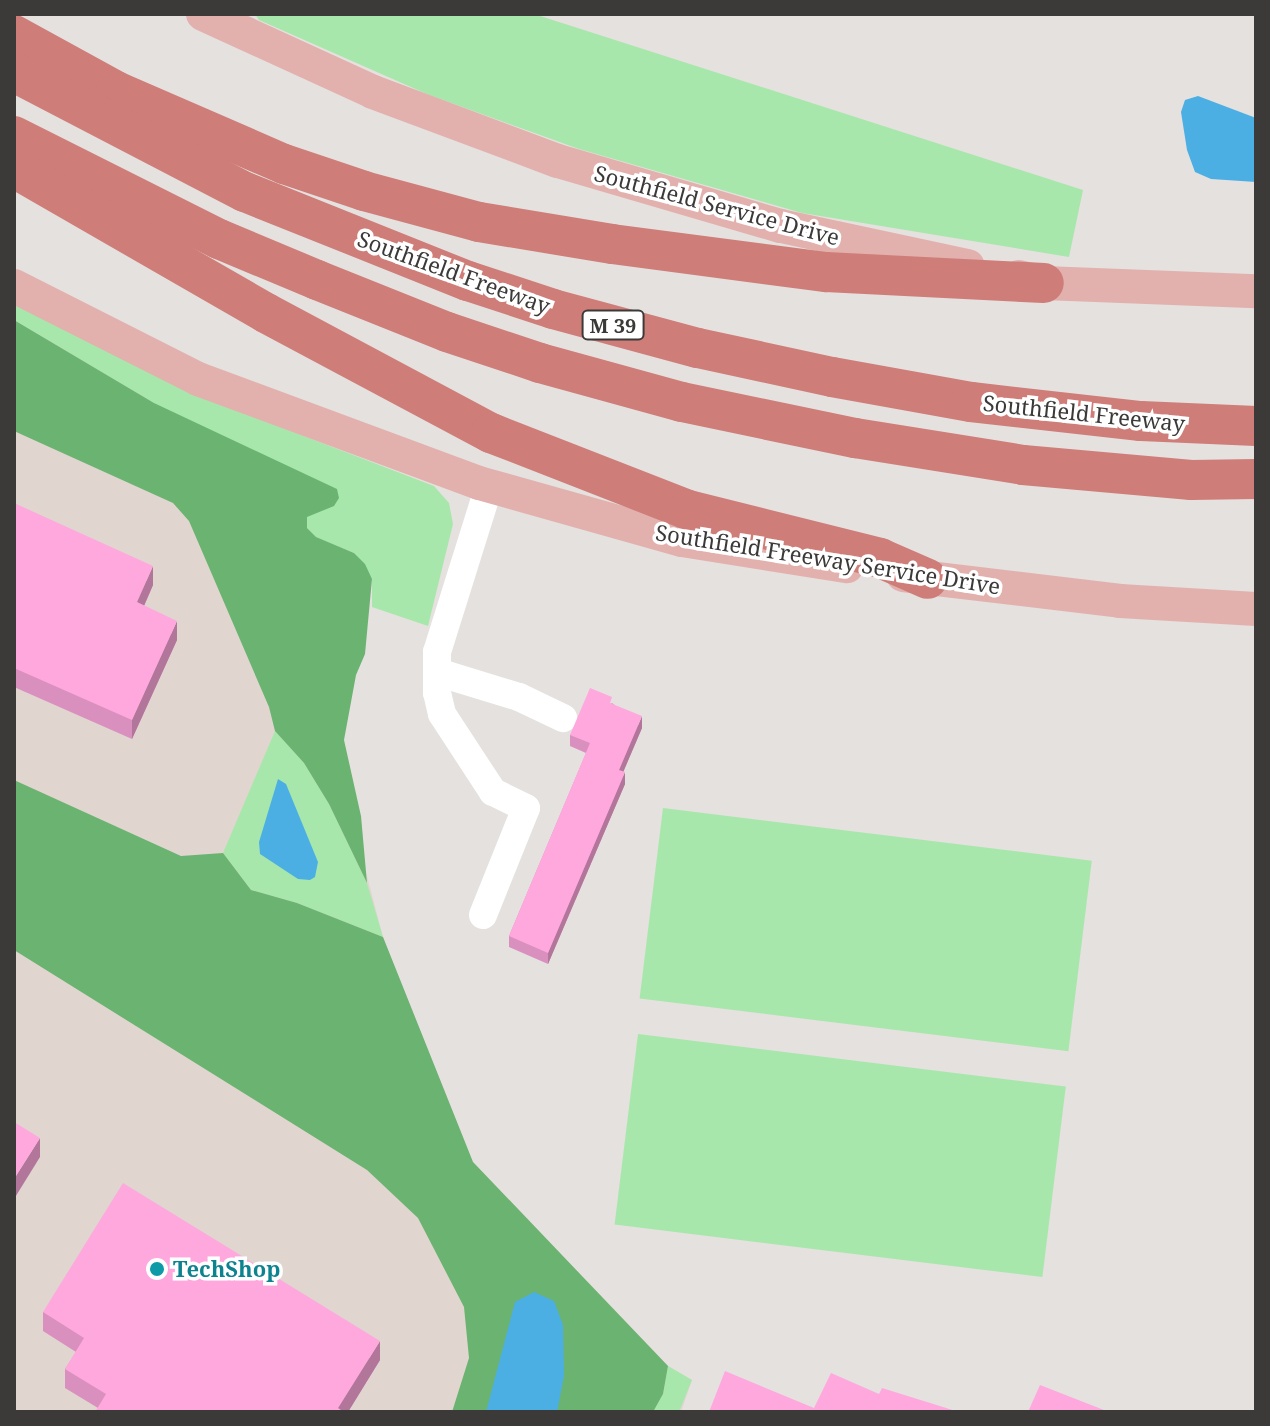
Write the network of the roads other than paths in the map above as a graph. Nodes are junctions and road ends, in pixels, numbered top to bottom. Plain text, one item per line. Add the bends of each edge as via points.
1 (203, 14) edge
2 (14, 35) edge
3 (14, 72) edge
4 (14, 136) edge
5 (14, 168) edge
6 (1044, 283) junction
7 (14, 286) edge
8 (1256, 291) edge
9 (1256, 426) edge
10 (1256, 479) edge
11 (489, 486) junction
12 (928, 579) junction
13 (1256, 609) edge
14 (437, 672) junction
15 (563, 718) dead end
16 (483, 915) dead end

1 - 6 main road, Southfield Service Drive via 373,92 558,161 781,226
2 - 6 highway via 116,91 284,164 479,222 826,272
3 - 9 highway, Southfield Freeway / M 39 via 245,192 468,281 553,309 713,351 971,402 1141,421
4 - 10 highway, M 39 via 219,239 317,280 461,336 654,394 939,453 1106,474
5 - 12 highway via 266,313 491,433 688,510 880,558
6 - 8 main road, Southfield Service Drive
7 - 11 main road, Southfield Freeway Service Drive via 198,379
11 - 12 main road, Southfield Freeway Service Drive via 682,540
11 - 14 lane via 446,615
12 - 13 main road, Southfield Freeway Service Drive via 1120,601
14 - 15 lane via 519,697
14 - 16 lane via 442,714 493,792 526,808

